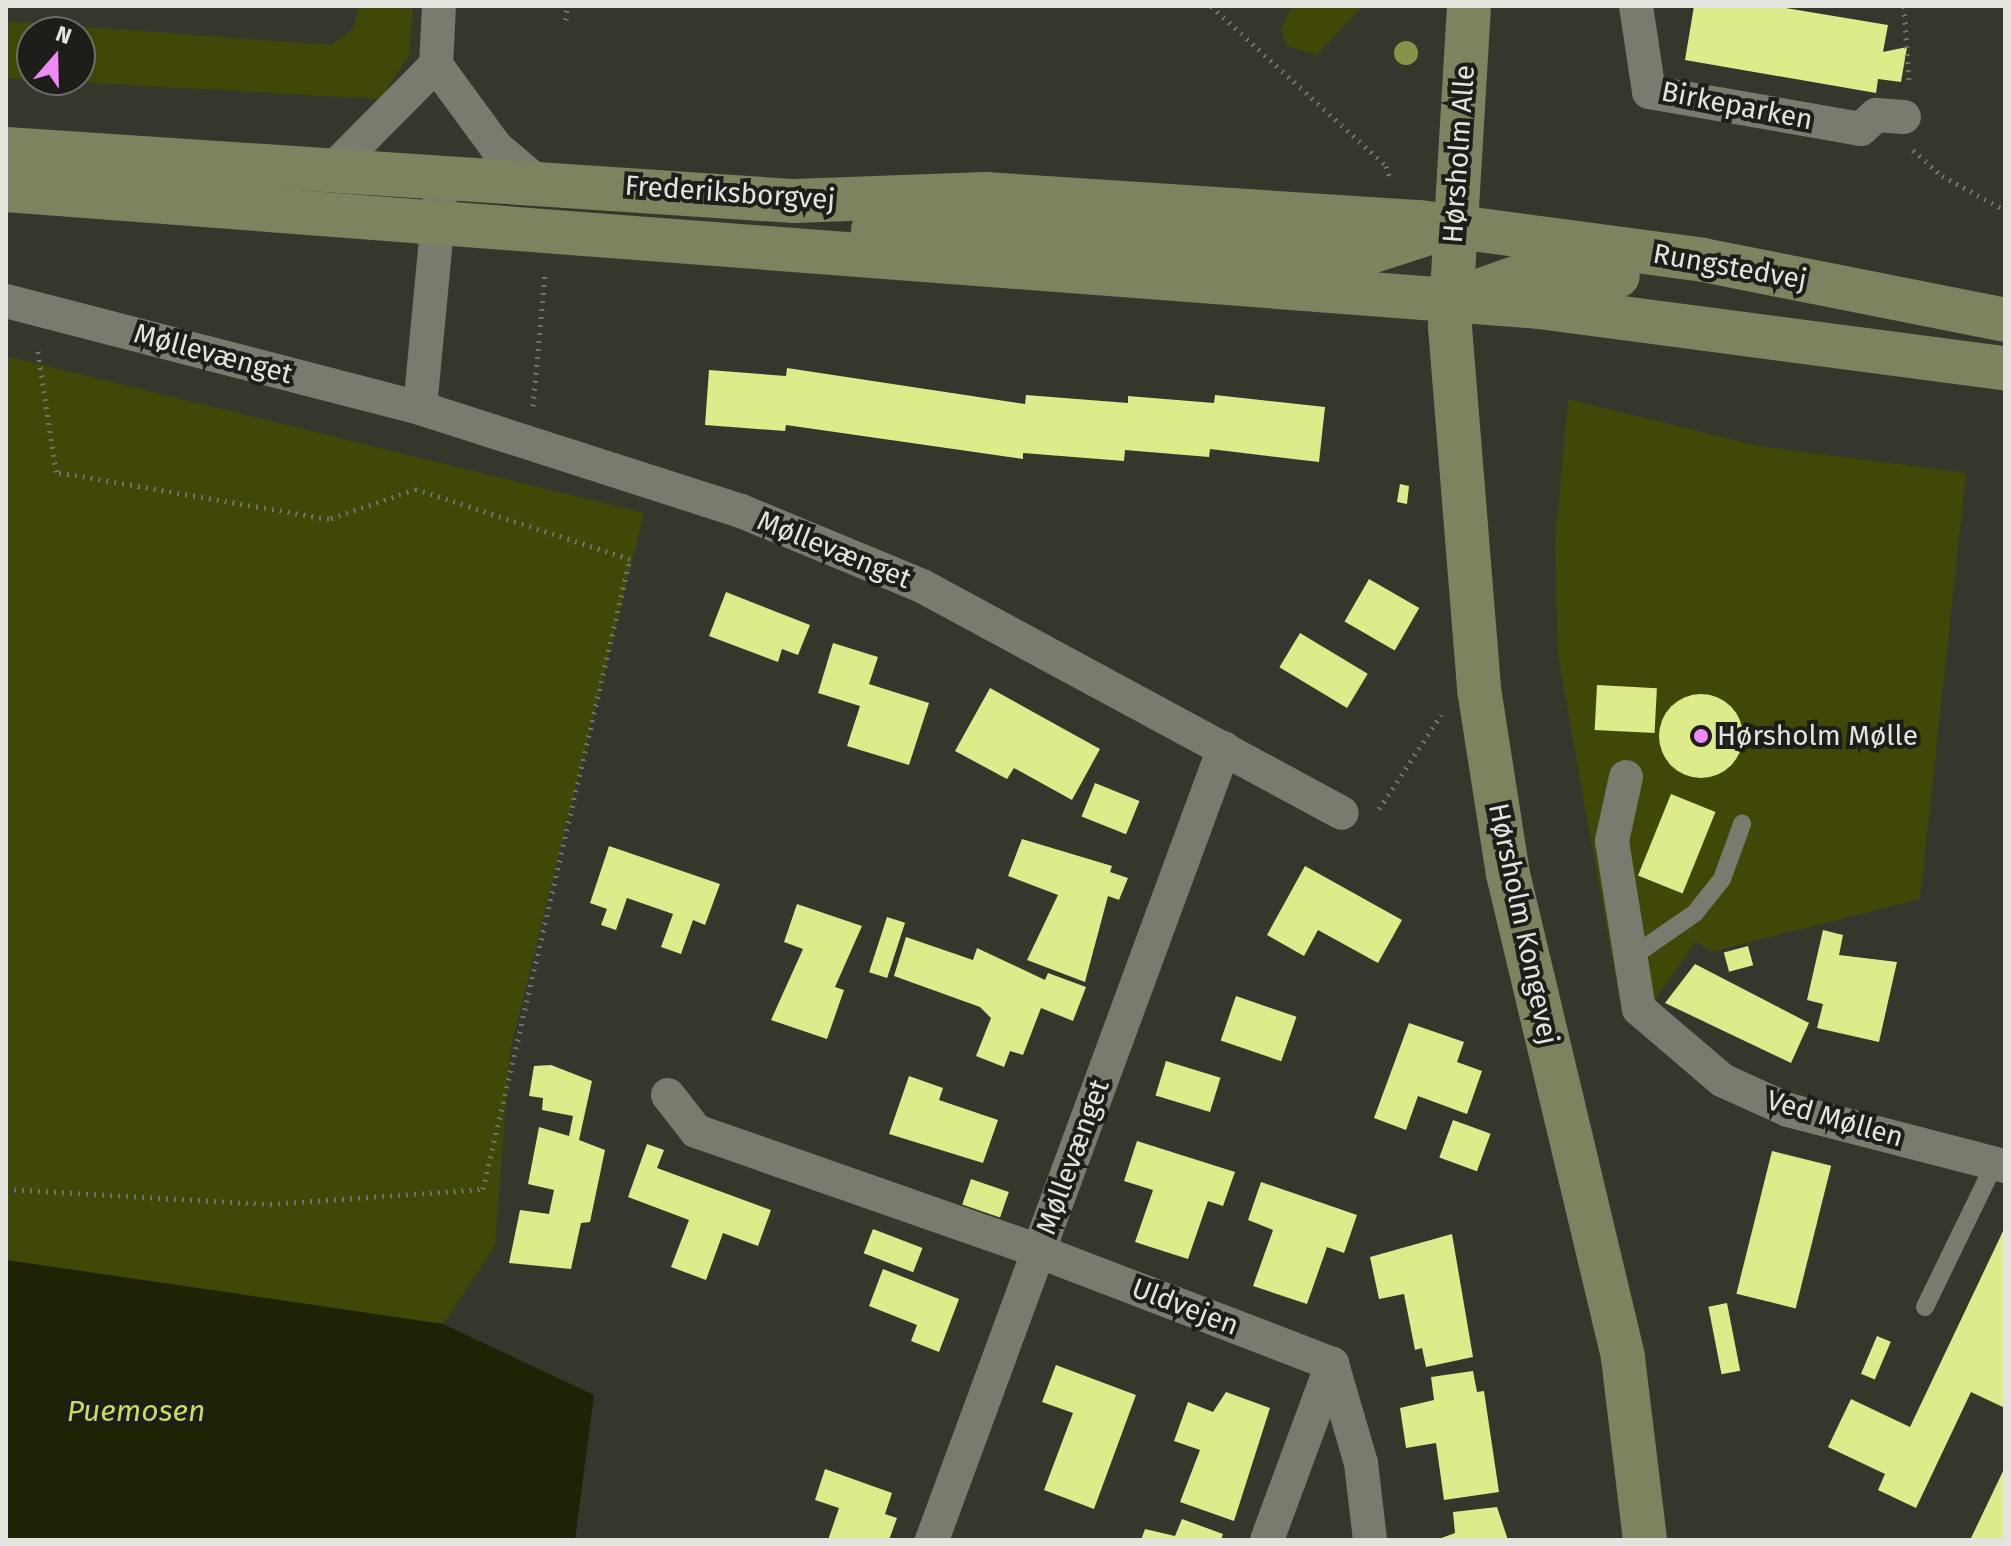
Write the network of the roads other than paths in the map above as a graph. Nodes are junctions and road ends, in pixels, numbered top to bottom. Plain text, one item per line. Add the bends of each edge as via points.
1 (439, 6) edge
2 (1469, 6) edge
3 (1636, 6) edge
4 (436, 65) junction
5 (1904, 117) dead end
6 (6, 149) edge
7 (337, 165) junction
8 (443, 174) junction
9 (535, 180) junction
10 (6, 190) edge
11 (438, 223) junction
12 (1453, 226) junction
13 (795, 250) junction
14 (1450, 301) junction
15 (18, 304) edge
16 (2005, 320) edge
17 (2005, 335) edge
18 (2005, 368) edge
19 (420, 408) junction
20 (1224, 748) junction
21 (1626, 777) dead end
22 (1342, 813) dead end
23 (1742, 824) dead end
24 (1630, 958) junction
25 (668, 1095) dead end
26 (2000, 1165) edge
27 (1038, 1251) junction
28 (1925, 1307) dead end
29 (1332, 1364) junction
30 (932, 1540) edge
31 (1267, 1540) edge
32 (1370, 1540) edge
33 (1645, 1540) edge

1 - 4 street
2 - 12 main road, Hørsholm Alle
3 - 5 street, Birkeparken via 1649,92 1861,129 1876,115
4 - 7 street
4 - 9 street via 496,147
6 - 7 main road, Frederiksborgvej
7 - 8 main road, Frederiksborgvej
8 - 9 main road, Frederiksborgvej
8 - 11 street
9 - 12 main road, Frederiksborgvej via 794,201 985,194
10 - 11 main road, Frederiksborgvej
11 - 13 main road, Frederiksborgvej
11 - 19 street
12 - 13 main road via 1367,253 848,230
12 - 14 main road, Hørsholm Alle
12 - 16 main road, Rungstedvej via 1703,260
13 - 14 main road, Frederiksborgvej
14 - 17 main road via 1541,269 1873,310
14 - 18 main road, Rungstedvej via 1741,329
14 - 33 main road, Hørsholm Kongevej via 1479,689 1508,874 1623,1358
15 - 19 street, Møllevænget
19 - 20 street, Møllevænget via 741,511 922,586
20 - 22 street, Møllevænget
20 - 27 street, Møllevænget
21 - 24 street, Ved Møllen via 1612,841
23 - 24 lane via 1722,879 1695,913
24 - 26 street, Ved Møllen via 1639,1009 1722,1080 1788,1110
25 - 27 street, Møllevænget via 696,1131
26 - 28 lane
27 - 29 street, Uldvejen
27 - 30 street, Møllevænget
29 - 31 street
29 - 32 street via 1361,1463

